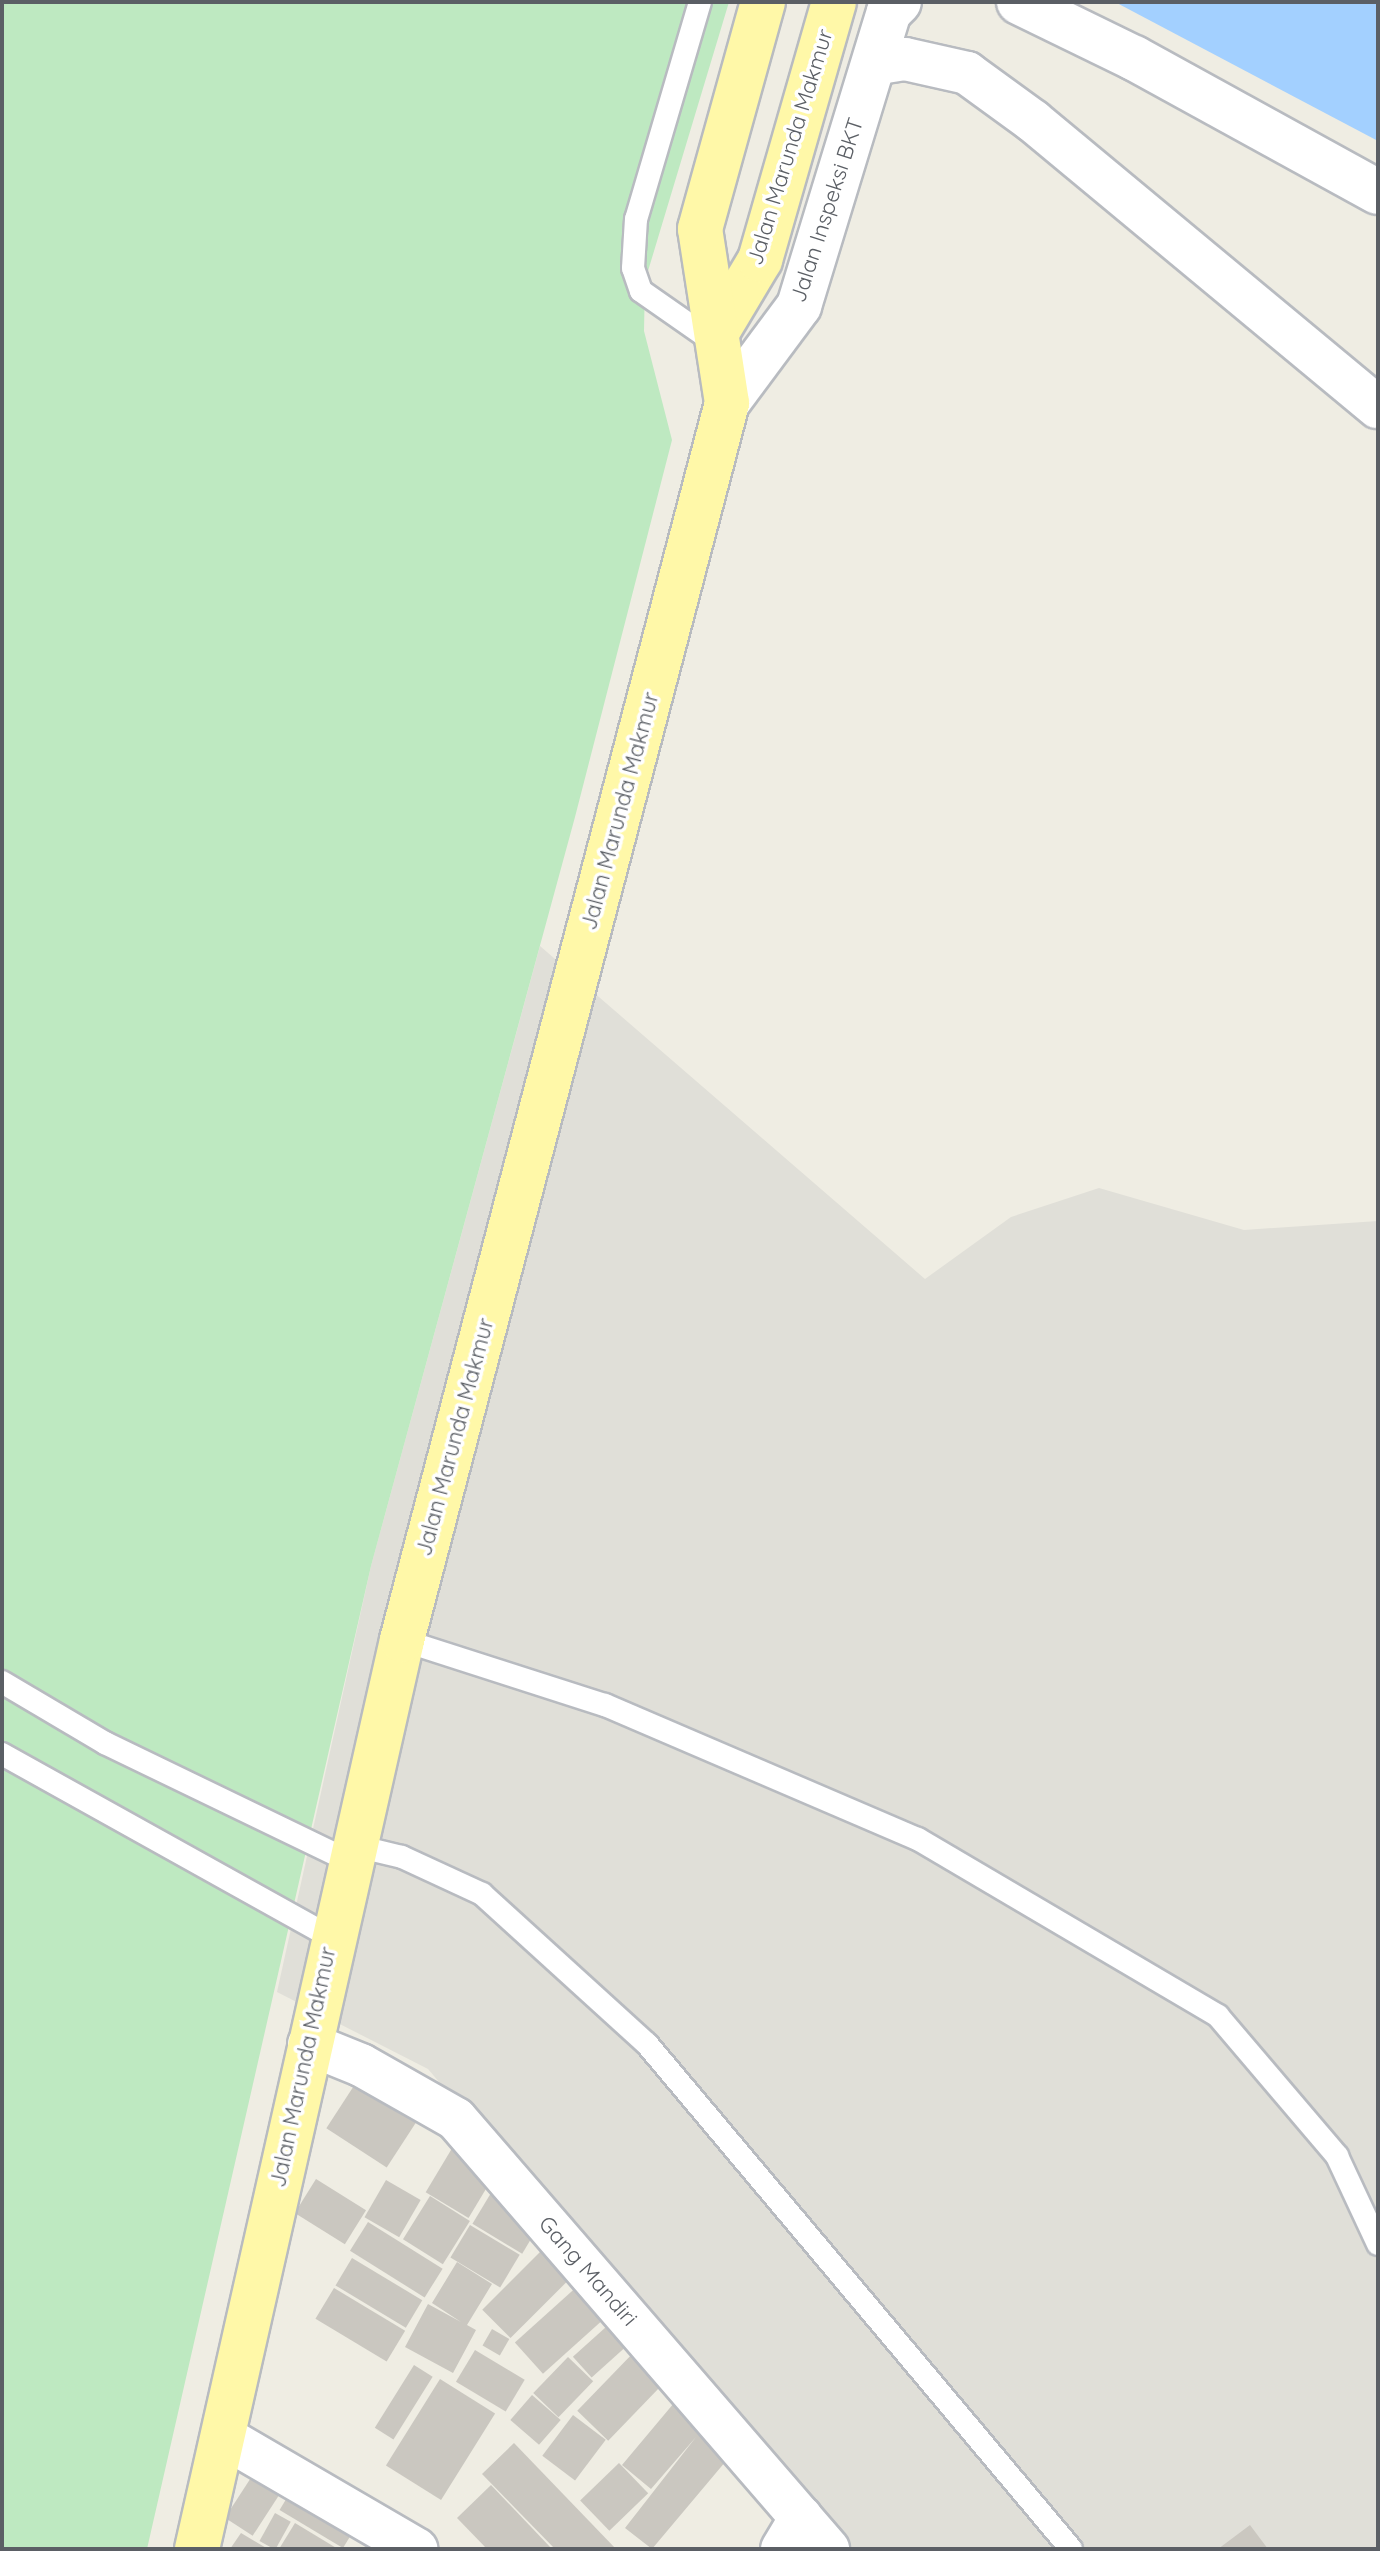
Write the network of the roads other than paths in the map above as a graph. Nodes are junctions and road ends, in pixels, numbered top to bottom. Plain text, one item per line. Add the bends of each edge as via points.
1 (700, 2) edge
2 (763, 2) edge
3 (834, 2) edge
4 (899, 2) edge
5 (1019, 2) edge
6 (873, 64) junction
7 (1378, 192) edge
8 (718, 338) junction
9 (727, 403) junction
10 (1378, 407) edge
11 (402, 1640) junction
12 (2, 1682) edge
13 (2, 1754) edge
14 (351, 1853) junction
15 (332, 1938) junction
16 (309, 2044) junction
17 (1378, 2244) edge
18 (222, 2436) junction
19 (791, 2533) edge
20 (197, 2549) edge
21 (416, 2549) edge
22 (828, 2549) edge
23 (1071, 2549) edge

1 - 8 lane via 636,219 633,268 641,291
2 - 8 main road, Jalan Marunda Makmur via 700,229
3 - 8 main road, Jalan Marunda Makmur via 760,260
4 - 6 street, Jalan Inspeksi BKT via 889,12
5 - 7 street via 1134,58
6 - 9 street, Jalan Inspeksi BKT via 799,306
6 - 10 street via 905,59 967,73 1033,121
8 - 9 main road, Jalan Marunda Makmur
9 - 11 main road, Jalan Marunda Makmur
11 - 14 main road, Jalan Marunda Makmur
11 - 17 lane via 605,1705 918,1839 1218,2016 1337,2156
12 - 14 lane via 105,1743
13 - 15 lane
14 - 15 main road, Jalan Marunda Makmur
14 - 23 lane via 402,1857 482,1894 647,2044
15 - 16 main road, Jalan Marunda Makmur
16 - 18 main road, Jalan Marunda Makmur
16 - 19 street, Gang Mandiri via 361,2065 456,2119
18 - 20 main road, Jalan Marunda Makmur
18 - 21 street
19 - 22 street, Gang Mandiri

